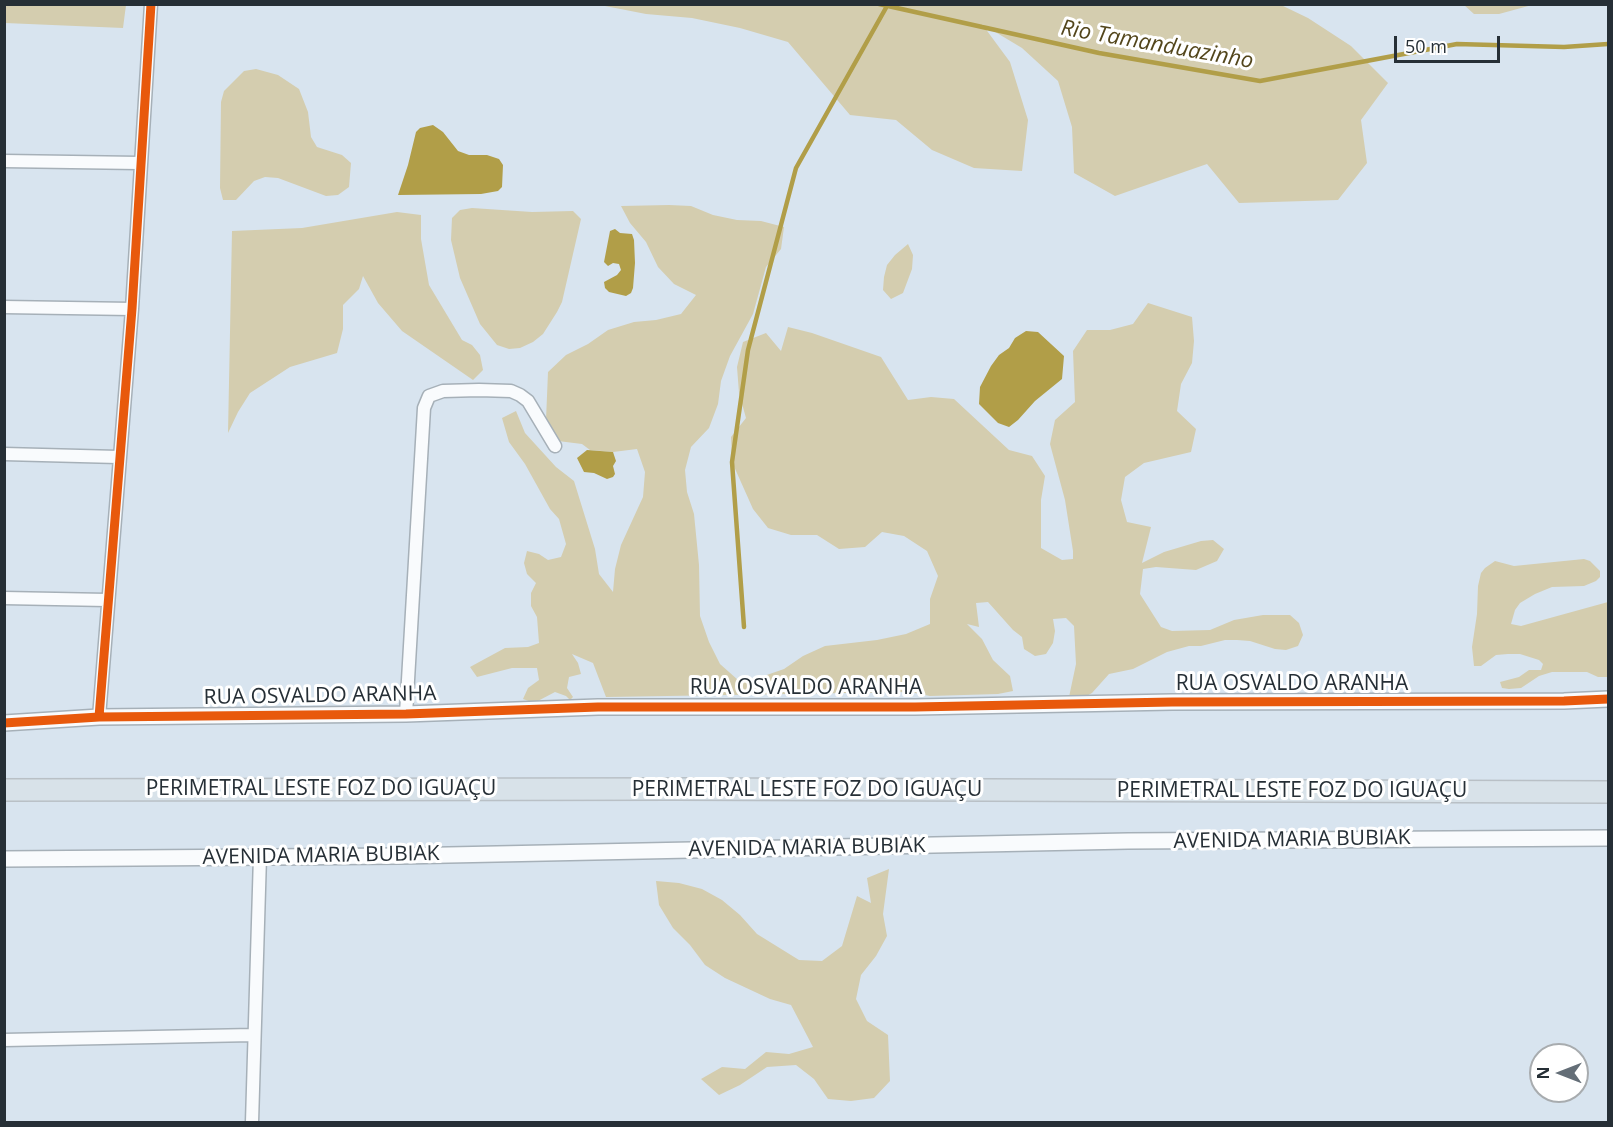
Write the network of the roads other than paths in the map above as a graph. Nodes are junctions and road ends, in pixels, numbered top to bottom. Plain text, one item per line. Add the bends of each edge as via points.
1 (151, 4) edge
2 (4, 161) edge
3 (140, 164) junction
4 (4, 307) edge
5 (132, 309) junction
6 (555, 446) dead end
7 (4, 454) edge
8 (118, 457) junction
9 (4, 598) edge
10 (107, 600) junction
11 (1608, 699) edge
12 (406, 714) junction
13 (99, 717) junction
14 (4, 723) edge
15 (4, 790) edge
16 (1608, 792) edge
17 (1608, 838) edge
18 (260, 856) junction
19 (4, 859) edge
20 (254, 1035) junction
21 (4, 1040) edge
22 (252, 1122) edge

1 - 3 street
2 - 3 street
3 - 5 street
4 - 5 street
5 - 8 street
6 - 12 street via 528,400 510,391 443,391 429,396 424,408
7 - 8 street
8 - 10 street
9 - 10 street
10 - 13 street
11 - 12 street, RUA OSVALDO ARANHA via 598,707
12 - 13 street, RUA OSVALDO ARANHA
13 - 14 street, RUA OSVALDO ARANHA
15 - 16 highway, PERIMETRAL LESTE FOZ DO IGUAÇU
17 - 18 street, AVENIDA MARIA BUBIAK
18 - 19 street, AVENIDA MARIA BUBIAK
18 - 20 street
20 - 21 street
20 - 22 street

